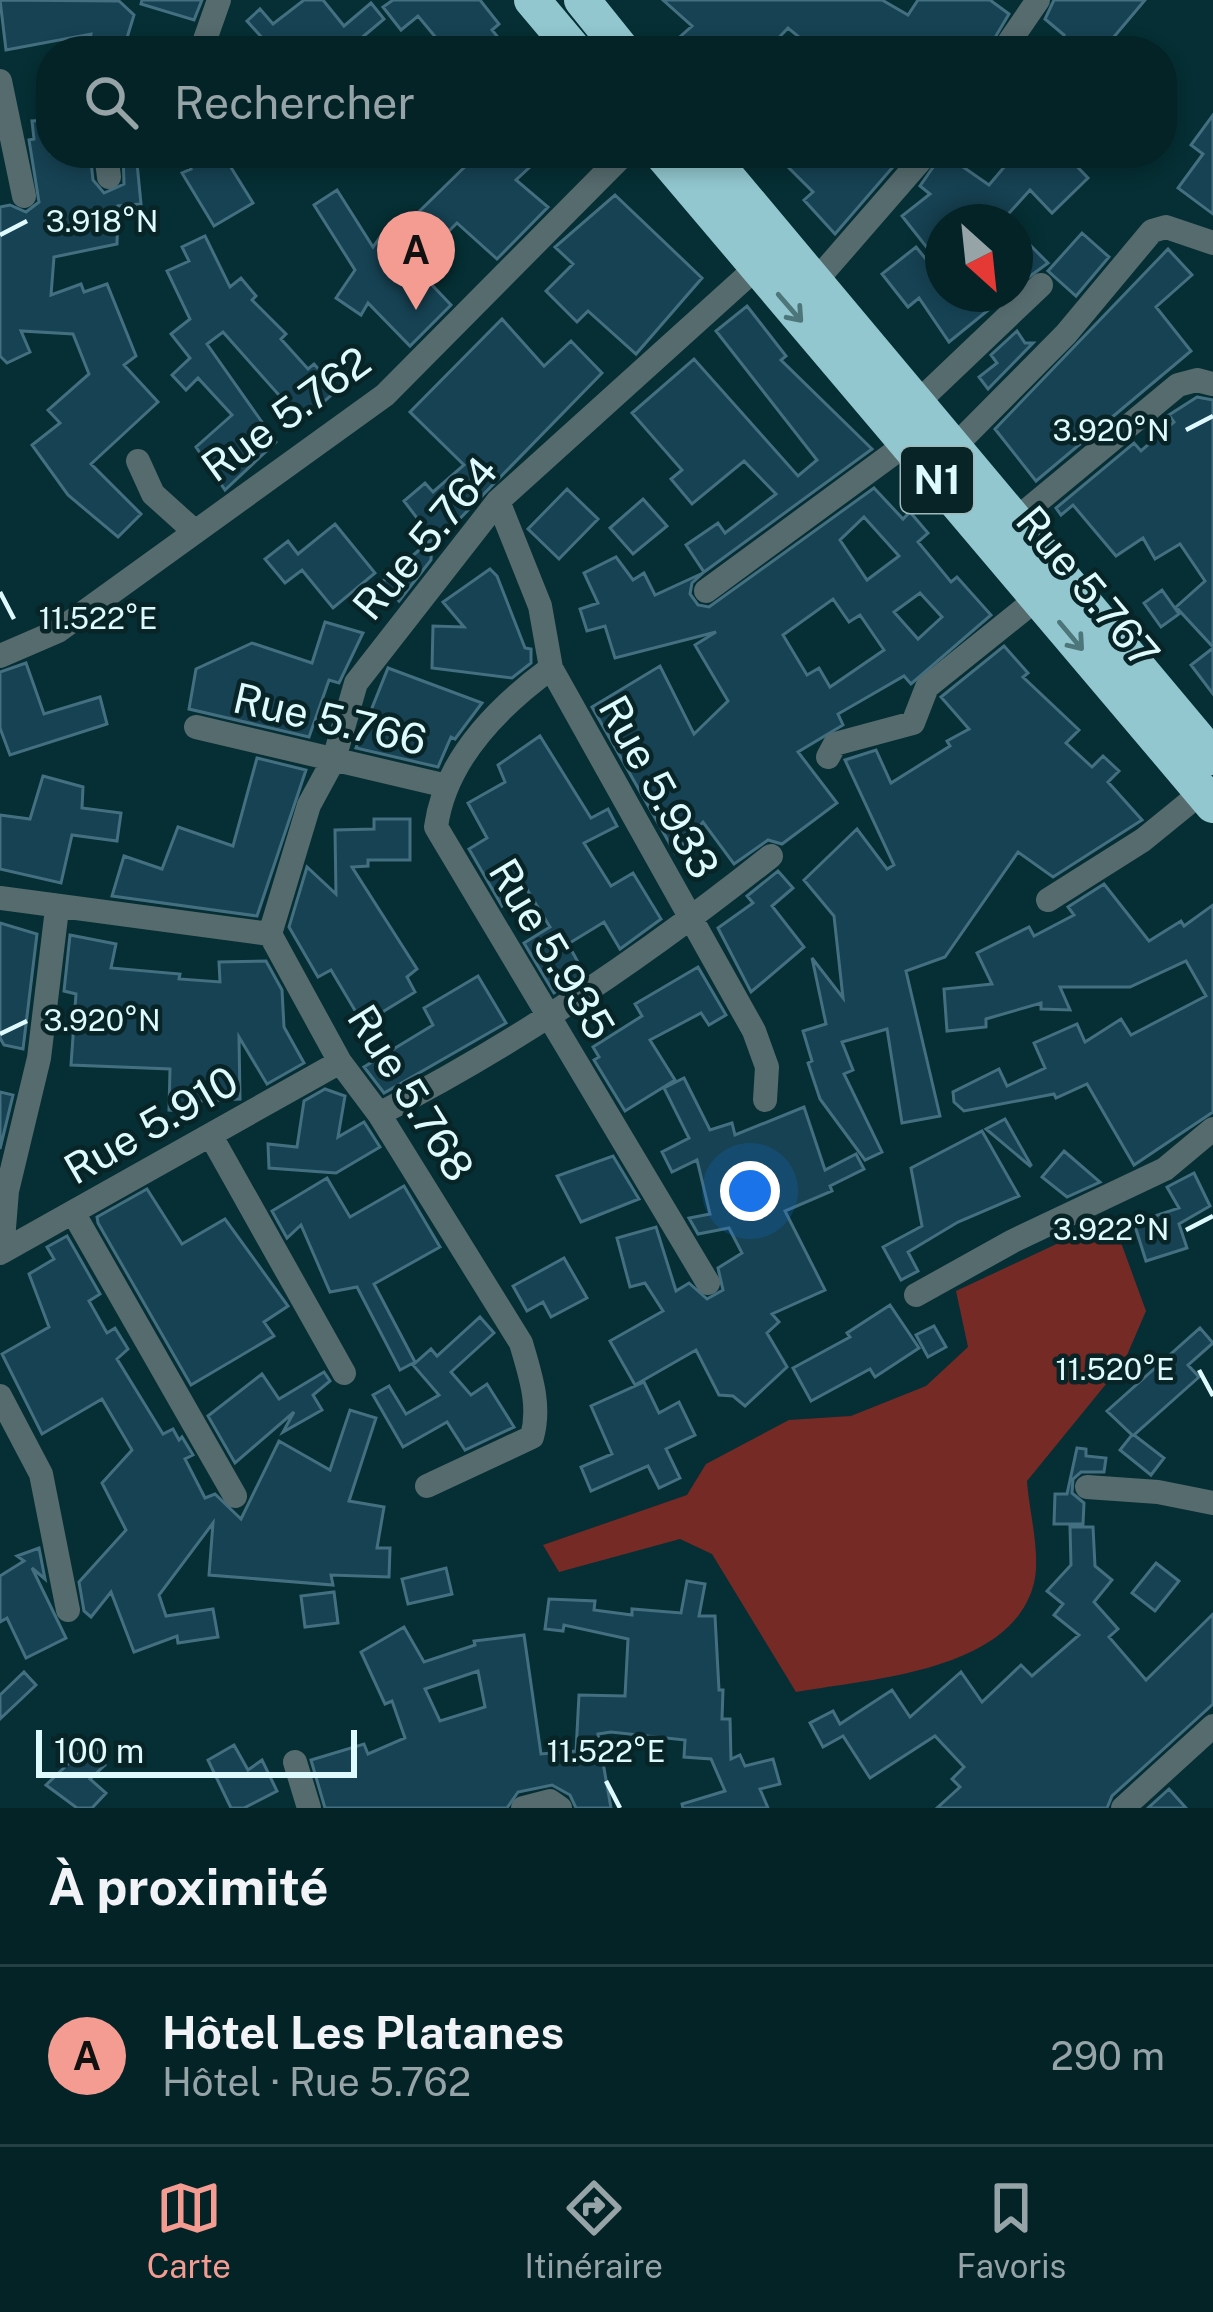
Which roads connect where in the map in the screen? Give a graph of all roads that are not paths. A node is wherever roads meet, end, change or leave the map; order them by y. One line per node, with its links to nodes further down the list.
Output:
1 (219, 0): 5 (street)
2 (532, 0): 6 (highway)
3 (582, 0): 7 (highway)
4 (1038, 0): 8 (street)
5 (206, 36)
6 (562, 36)
7 (611, 36)
8 (1013, 36)
9 (0, 81): 14 (street)
10 (610, 168): 26 (street, Rue 5.762)
11 (677, 168): 16 (highway, Rue 5.767 / N1)
12 (716, 168): 16 (highway, Rue 5.767 / N1)
13 (914, 168): 17 (street)
14 (24, 196)
15 (1213, 243): 22 (street)
16 (769, 257): 17 (highway); 21 (highway, Rue 5.767 / N1, one-way to 21); 24 (street, Rue 5.764)
17 (814, 283): 20 (highway)
18 (1041, 285): 20 (street)
19 (1213, 384): 25 (street)
20 (916, 404): 22 (highway)
21 (906, 444): 27 (street); 28 (highway, Rue 5.767 / N1)
22 (953, 448): 25 (highway)
23 (138, 461): 26 (street, Rue 5.762)
24 (498, 501): 30 (street, Rue 5.933); 34 (street, Rue 5.764)
25 (1014, 521): 32 (highway)
26 (193, 530): 29 (street, Rue 5.762)
27 (706, 592)
28 (1039, 597): 33 (street); 36 (highway, Rue 5.767 / N1, one-way to 36)
29 (0, 656)
30 (551, 668): 35 (street, Rue 5.935); 41 (street, Rue 5.933)
31 (196, 727): 34 (street, Rue 5.766)
32 (1208, 741)
33 (829, 758)
34 (334, 759): 35 (street, Rue 5.766); 42 (street, Rue 5.764)
35 (447, 786): 43 (street, Rue 5.935)
36 (1207, 799): 39 (street)
37 (771, 856): 41 (street)
38 (0, 898): 40 (street)
39 (1048, 900)
40 (57, 909): 42 (street); 50 (street)
41 (689, 922): 43 (street); 45 (street, Rue 5.933)
42 (270, 934): 44 (street, Rue 5.768)
43 (548, 1020): 46 (street); 51 (street, Rue 5.935)
44 (340, 1062): 46 (street, Rue 5.768); 48 (street, Rue 5.910)
45 (765, 1100)
46 (379, 1114): 55 (street, Rue 5.768)
47 (1213, 1129): 52 (street)
48 (211, 1136): 49 (street, Rue 5.910); 53 (street)
49 (74, 1214): 50 (street, Rue 5.910); 57 (street)
50 (1, 1253)
51 (708, 1283)
52 (916, 1295)
53 (344, 1373)
54 (0, 1396): 59 (street)
55 (427, 1486)
56 (1087, 1487): 58 (street)
57 (235, 1496)
58 (1213, 1503)
59 (68, 1610)
60 (1213, 1726): 65 (street)
61 (295, 1762): 62 (street)
62 (309, 1808)
63 (523, 1808): 64 (street)
64 (560, 1808)
65 (1123, 1808)

